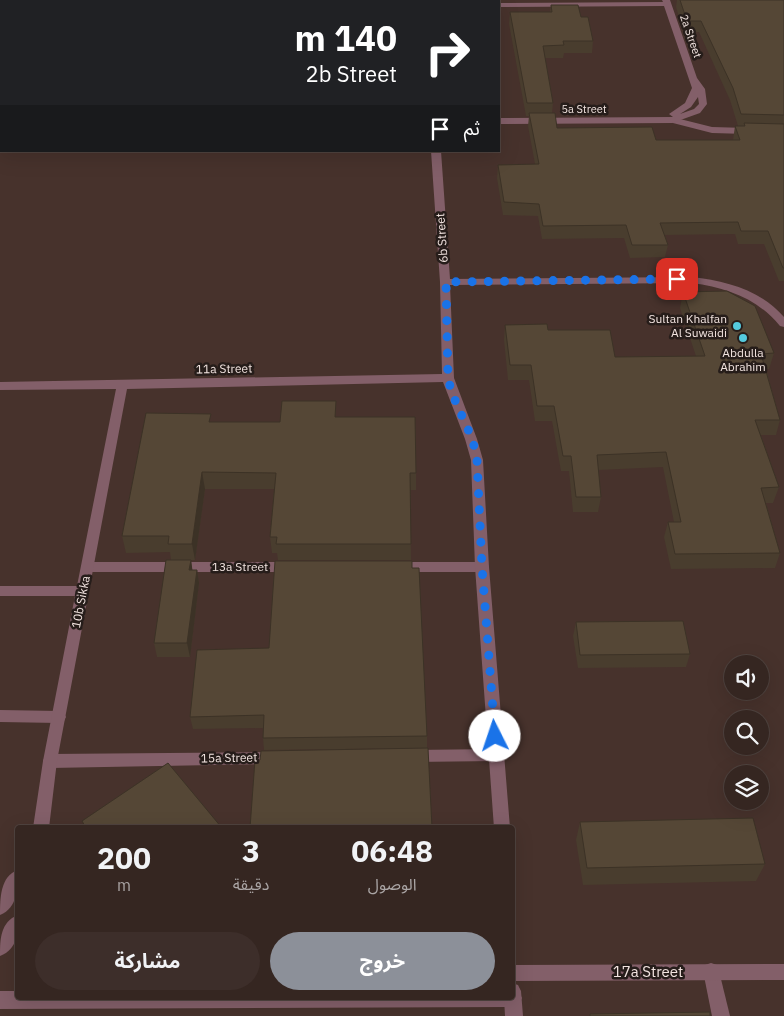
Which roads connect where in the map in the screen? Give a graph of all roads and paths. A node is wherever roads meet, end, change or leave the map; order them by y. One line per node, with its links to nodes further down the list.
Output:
1 (667, 2): 2 (street); 3 (street, 2a Street)
2 (500, 5)
3 (694, 80): 4 (street); 5 (street, 2a Street)
4 (638, 120): 5 (street, 2a Street); 6 (street, 5a Street)
5 (672, 120): 7 (street)
6 (500, 121)
7 (784, 132)
8 (436, 152): 10 (street, 6b Street)
9 (677, 279): 10 (street); 11 (street); 12 (street)
10 (446, 282): 13 (street, 6b Street)
11 (784, 315)
12 (784, 324)
13 (448, 378): 14 (street, 11a Street); 19 (street, 6b Street)
14 (122, 385): 15 (street, 11a Street); 16 (street, 10b Sikka)
15 (0, 386)
16 (88, 567): 17 (street, 13a Street); 21 (street, 10b Sikka)
17 (305, 567)
18 (384, 567): 19 (street)
19 (482, 567): 24 (street, 6b Street)
20 (0, 591): 21 (street)
21 (83, 591): 23 (street, 10b Sikka)
22 (0, 716): 23 (street)
23 (59, 716): 27 (street, 10b Sikka)
24 (497, 755): 25 (street); 29 (street, 6b Street)
25 (398, 756)
26 (288, 758): 27 (street, 15a Street)
27 (50, 761): 28 (street, 10b Sikka)
28 (40, 825)
29 (502, 825)
30 (15, 882): 31 (street)
31 (0, 907)
32 (15, 927): 33 (street)
33 (0, 948)
34 (711, 971): 35 (street, 17a Street); 36 (street, 17a Street); 41 (street)
35 (784, 972)
36 (515, 973)
37 (0, 1000): 38 (street)
38 (15, 1000)
39 (513, 1000): 40 (street)
40 (514, 1016)
41 (720, 1016)

